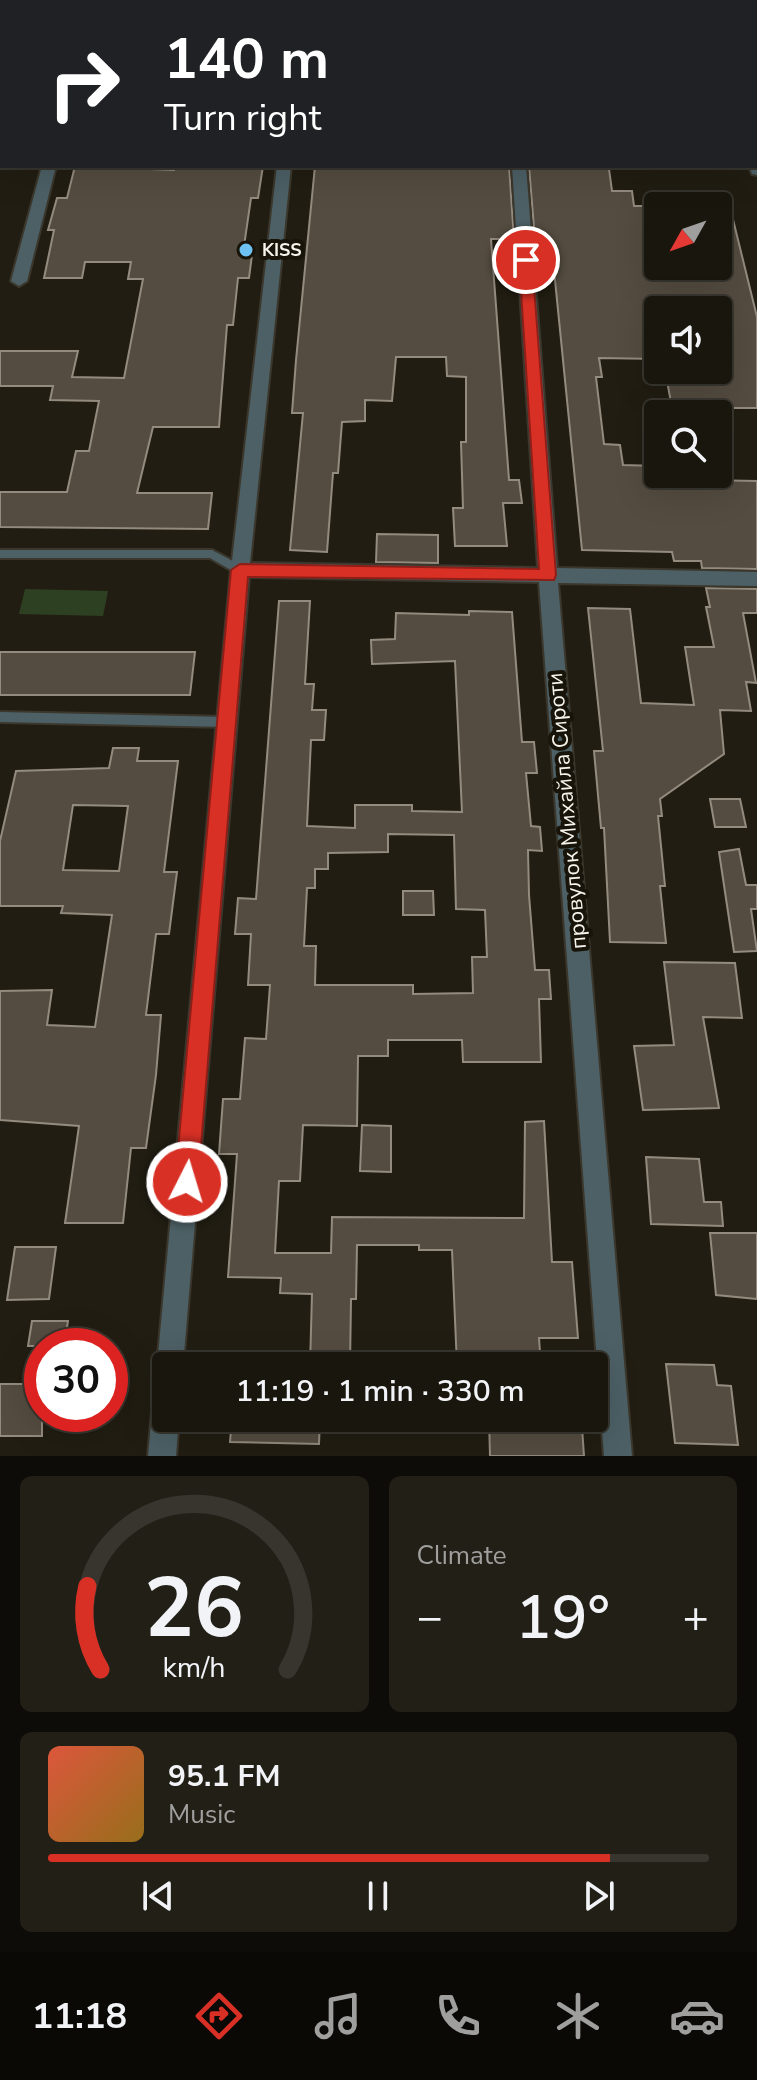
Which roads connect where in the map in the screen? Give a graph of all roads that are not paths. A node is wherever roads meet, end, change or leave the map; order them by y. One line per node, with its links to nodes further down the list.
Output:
1 (48, 168): 4 (street)
2 (284, 168): 6 (street)
3 (519, 168): 7 (street, провулок Михайла Сироти)
4 (19, 281)
5 (0, 554): 6 (lane)
6 (240, 570): 7 (street); 10 (street)
7 (548, 575): 8 (street); 14 (street, провулок Михайла Сироти)
8 (757, 579)
9 (0, 717): 10 (lane)
10 (228, 722): 11 (street)
11 (171, 1352)
12 (164, 1432): 13 (street)
13 (162, 1456)
14 (618, 1456)

